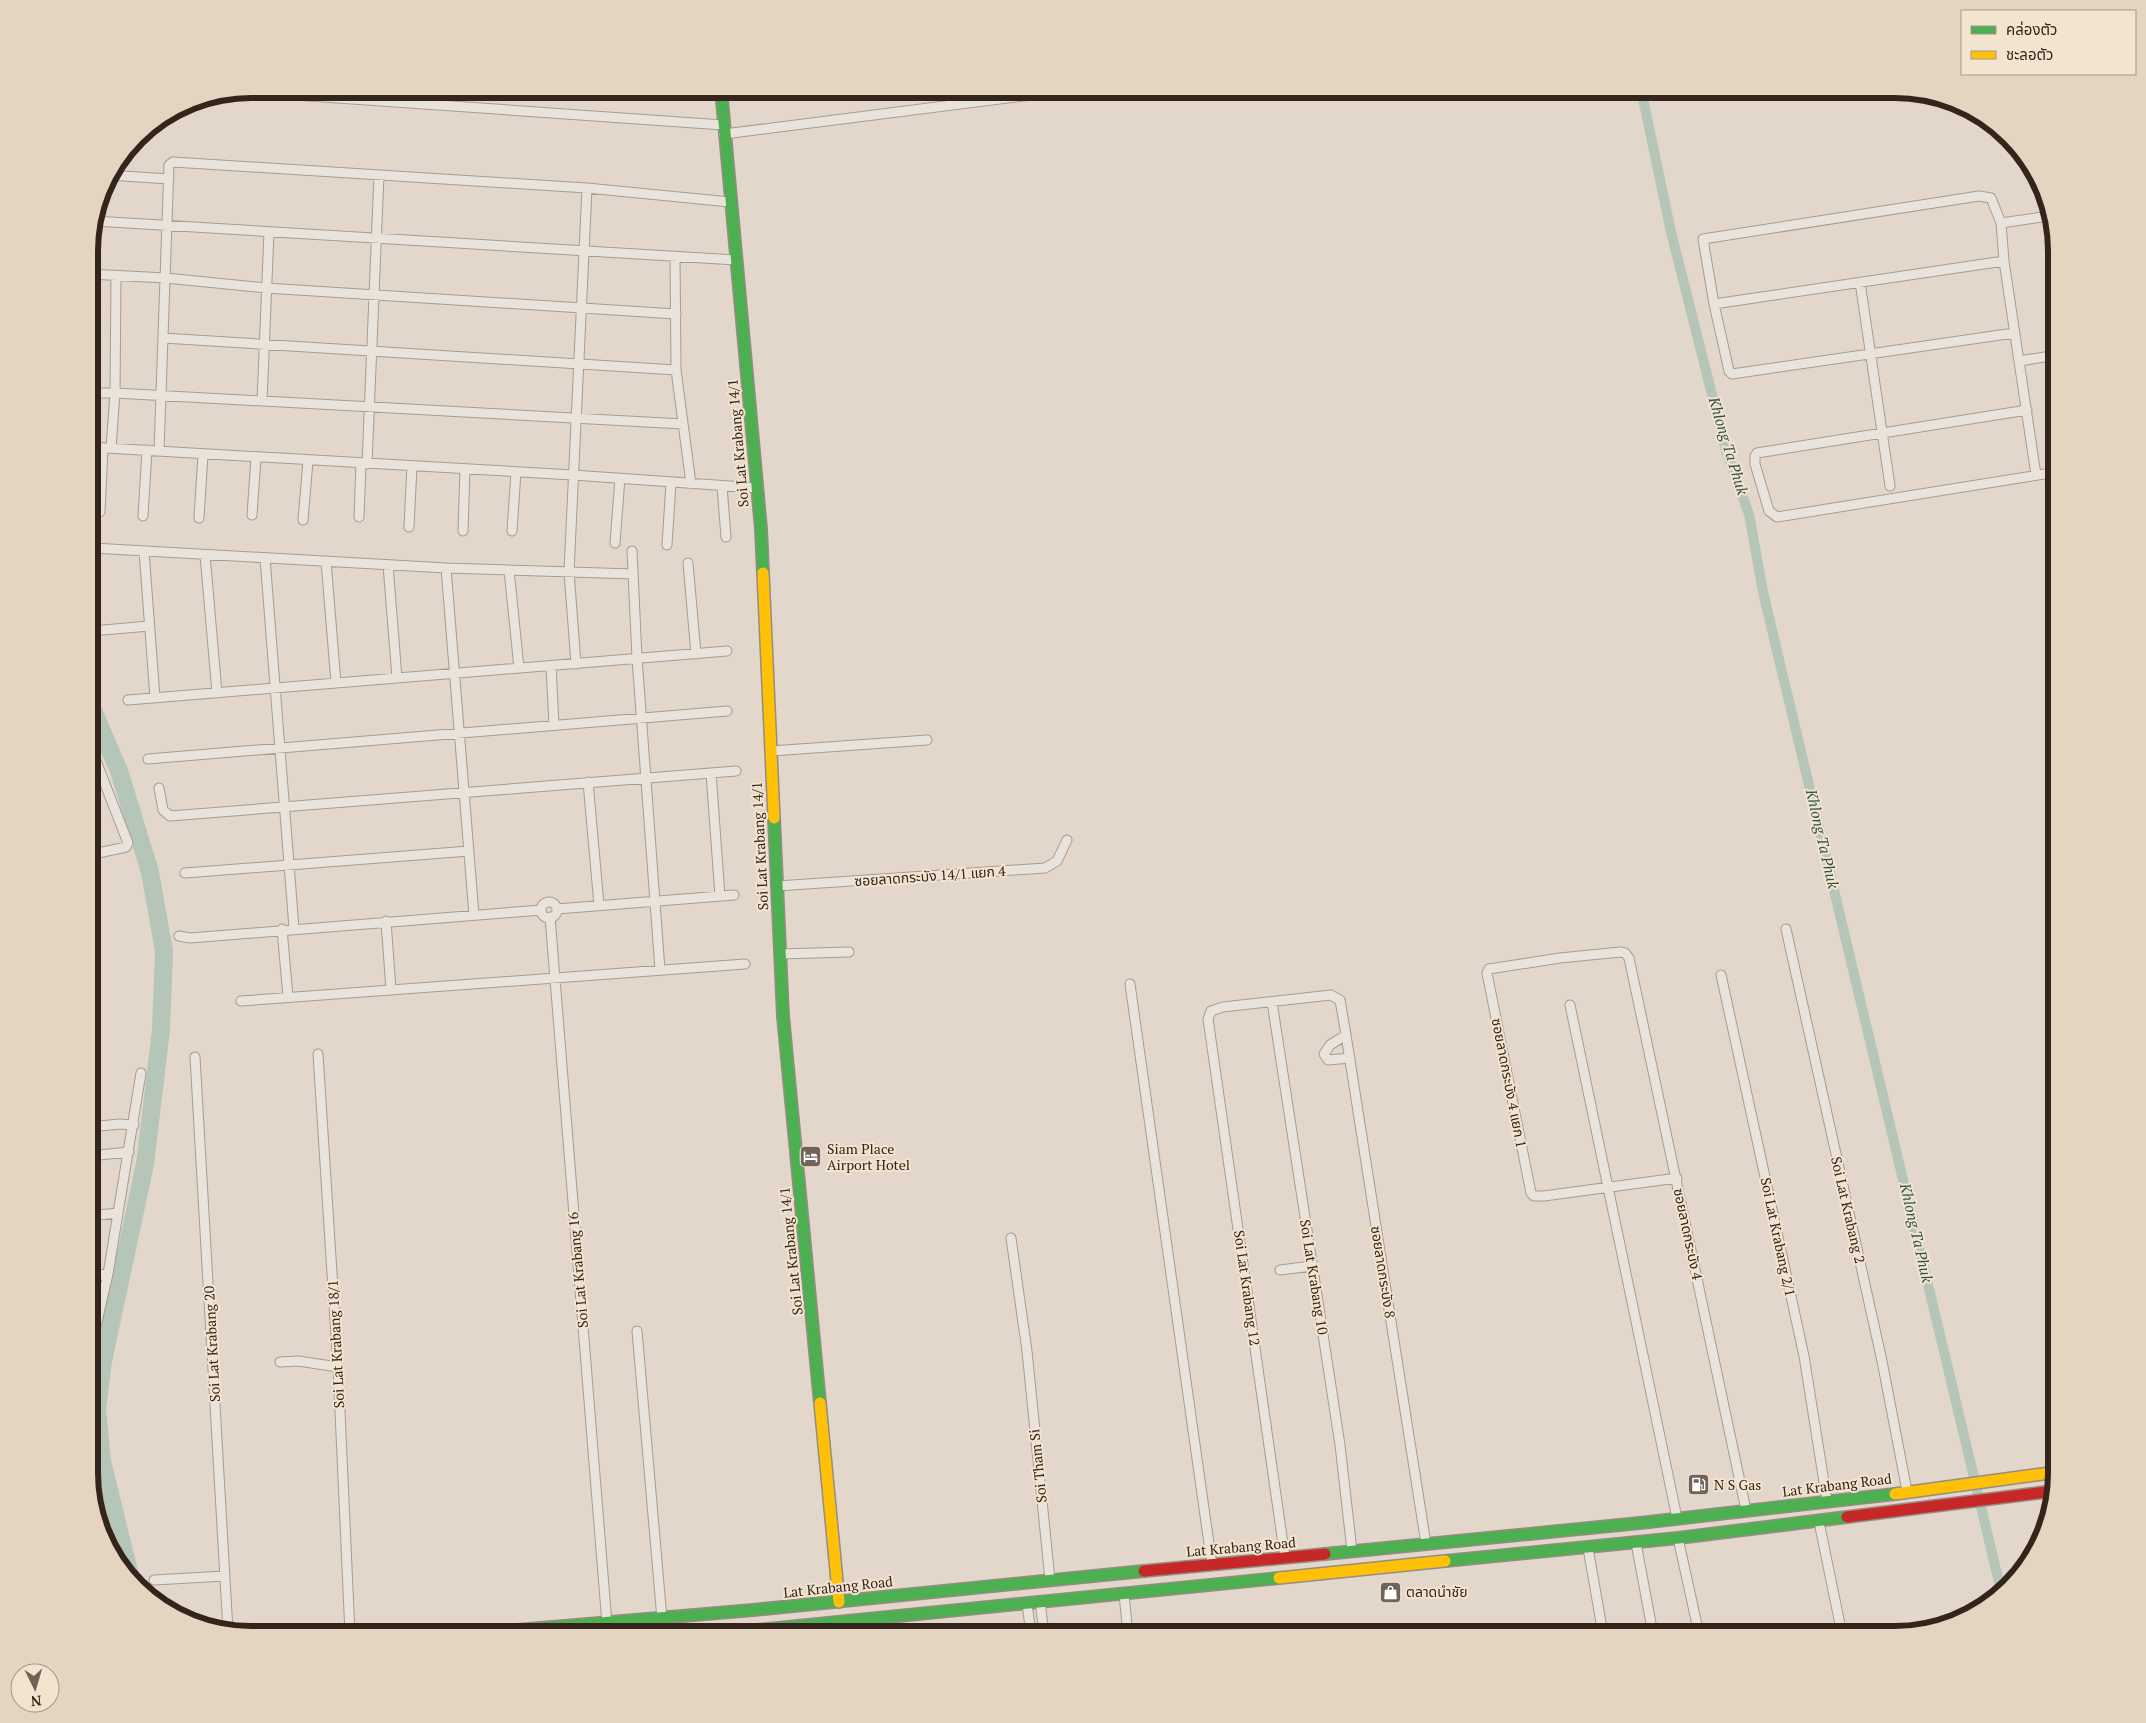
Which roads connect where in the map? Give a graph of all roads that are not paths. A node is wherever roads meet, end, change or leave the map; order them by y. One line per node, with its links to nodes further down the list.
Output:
1 (326, 98): 5 (street)
2 (722, 98): 5 (main road, Soi Lat Krabang 14/1)
3 (1013, 98): 4 (street)
4 (994, 100): 5 (street)
5 (724, 129): 10 (main road, Soi Lat Krabang 14/1)
6 (379, 175): 8 (street); 9 (street); 16 (street)
7 (117, 176): 8 (street)
8 (169, 179): 14 (street)
9 (586, 188): 10 (street); 17 (street)
10 (730, 202): 19 (main road, Soi Lat Krabang 14/1)
11 (2044, 217): 13 (street)
12 (100, 221): 14 (street)
13 (2001, 223): 20 (street); 27 (street)
14 (167, 226): 15 (street); 23 (street)
15 (269, 232): 16 (street); 25 (street)
16 (376, 238): 17 (street); 26 (street)
17 (583, 249): 18 (street); 28 (street)
18 (675, 256): 19 (street); 29 (street)
19 (736, 260): 67 (main road, Soi Lat Krabang 14/1)
20 (2004, 261): 24 (street); 30 (street)
21 (98, 275): 22 (street)
22 (116, 276): 23 (street); 40 (street)
23 (166, 278): 25 (street); 31 (street)
24 (1860, 282): 27 (street); 34 (street)
25 (266, 288): 26 (street); 32 (street)
26 (374, 295): 28 (street); 33 (street)
27 (1714, 304): 34 (street)
28 (581, 307): 29 (street); 36 (street)
29 (676, 314): 38 (street)
30 (2014, 333): 34 (street); 37 (street)
31 (163, 338): 32 (street); 41 (street)
32 (264, 344): 33 (street); 42 (street)
33 (372, 351): 36 (street); 43 (street)
34 (1871, 354): 47 (street)
35 (2048, 357): 37 (street)
36 (578, 362): 38 (street); 45 (street)
37 (2019, 362): 44 (street)
38 (676, 370): 46 (street)
39 (98, 393): 40 (street)
40 (115, 393): 41 (street); 49 (street)
41 (161, 395): 42 (street); 51 (street)
42 (262, 401): 43 (street)
43 (369, 407): 45 (street); 55 (street)
44 (2027, 410): 47 (street); 61 (street)
45 (575, 417): 46 (street); 60 (street)
46 (683, 424): 64 (street)
47 (1883, 433): 61 (street); 66 (street)
48 (98, 448): 49 (street)
49 (107, 448): 50 (street); 68 (street)
50 (147, 450): 51 (street); 70 (street)
51 (159, 451): 52 (street)
52 (203, 454): 53 (street); 72 (street)
53 (256, 458): 54 (street); 69 (street)
54 (308, 461): 55 (street); 73 (street)
55 (364, 464): 56 (street); 71 (street)
56 (412, 466): 57 (street); 74 (street)
57 (465, 469): 58 (street); 75 (street)
58 (516, 472): 60 (street); 76 (street)
59 (2048, 473): 61 (street)
60 (573, 474): 62 (street); 90 (street)
61 (2036, 475)
62 (620, 478): 63 (street); 78 (street)
63 (671, 482): 64 (street); 79 (street)
64 (691, 484): 65 (street)
65 (722, 486): 67 (street); 77 (street)
66 (1890, 486)
67 (758, 488): 113 (main road, Soi Lat Krabang 14/1)
68 (100, 512)
69 (252, 515)
70 (143, 516)
71 (359, 517)
72 (199, 518)
73 (303, 520)
74 (409, 527)
75 (464, 532)
76 (512, 532)
77 (726, 537)
78 (615, 543)
79 (667, 544)
80 (98, 548): 81 (street)
81 (144, 551): 83 (street); 92 (street)
82 (632, 551): 91 (street)
83 (205, 554): 84 (street); 104 (street)
84 (266, 558): 85 (street); 103 (street)
85 (326, 561): 87 (street); 102 (street)
86 (688, 563): 95 (street)
87 (388, 565): 88 (street); 101 (street)
88 (446, 568): 89 (street); 100 (street)
89 (509, 570): 90 (street); 99 (street)
90 (569, 572): 91 (street); 97 (street)
91 (633, 574): 96 (street)
92 (149, 626): 93 (street); 105 (street)
93 (98, 630)
94 (727, 651): 95 (street)
95 (696, 654): 96 (street)
96 (637, 658): 97 (street); 108 (street)
97 (576, 664): 98 (street)
98 (550, 666): 99 (street); 109 (street)
99 (519, 668): 100 (street)
100 (455, 674): 101 (street); 110 (street)
101 (396, 678): 102 (street)
102 (336, 683): 103 (street)
103 (275, 688): 104 (street); 112 (street)
104 (216, 693): 105 (street)
105 (155, 698): 106 (street)
106 (128, 700)
107 (727, 711): 108 (street)
108 (641, 718): 109 (street); 120 (street)
109 (554, 725): 110 (street)
110 (459, 733): 112 (street); 123 (street)
111 (927, 740): 113 (street)
112 (280, 748): 114 (street); 124 (street)
113 (771, 751): 130 (main road, Soi Lat Krabang 14/1)
114 (148, 759)
115 (98, 768): 119 (street)
116 (736, 771): 117 (street)
117 (711, 773): 120 (street); 132 (street)
118 (98, 776): 119 (street)
119 (101, 776): 127 (street)
120 (646, 778): 121 (street); 133 (street)
121 (588, 782): 123 (street); 134 (street)
122 (159, 788): 124 (street)
123 (464, 792): 124 (street); 126 (street)
124 (284, 807): 128 (street)
125 (1067, 840): 130 (street, ซอยลาดกระบัง 14/1 แยก 4)
126 (469, 851): 128 (street); 137 (street)
127 (98, 853)
128 (289, 865): 129 (street); 140 (street)
129 (185, 874)
130 (777, 886): 145 (main road, Soi Lat Krabang 14/1)
131 (734, 895): 132 (street)
132 (720, 896): 133 (street)
133 (655, 901): 134 (street); 148 (street)
134 (599, 906): 135 (street)
135 (557, 909): 136 (street); 138 (street)
136 (542, 910): 137 (street); 138 (street)
137 (474, 914): 139 (street)
138 (550, 917): 150 (street, Soi Lat Krabang 16)
139 (386, 921): 140 (street); 152 (street)
140 (294, 928): 142 (street)
141 (1786, 929): 180 (street, Soi Lat Krabang 2)
142 (282, 930): 143 (street); 153 (street)
143 (179, 936)
144 (849, 952): 145 (street)
145 (780, 954): 199 (main road, Soi Lat Krabang 14/1)
146 (1629, 958): 166 (street, ซอยลาดกระบัง 4); 167 (street, ซอยลาดกระบัง 4 แยก 1)
147 (745, 964): 148 (street)
148 (660, 970): 150 (street)
149 (1721, 975): 182 (street, Soi Lat Krabang 2/1)
150 (555, 976): 152 (street); 206 (street, Soi Lat Krabang 16)
151 (1130, 984): 192 (street)
152 (391, 990): 153 (street)
153 (288, 998): 154 (street)
154 (241, 1001)
155 (1272, 1002): 157 (street, ซอยลาดกระบัง 8); 171 (street, Soi Lat Krabang 10); 191 (street, Soi Lat Krabang 12)
156 (1570, 1005): 167 (street)
157 (1346, 1036): 160 (street, ซอยลาดกระบัง 8); 160 (street)
158 (318, 1054): 178 (street, Soi Lat Krabang 18/1)
159 (195, 1057): 193 (street, Soi Lat Krabang 20)
160 (1350, 1058): 188 (street, ซอยลาดกระบัง 8)
161 (141, 1074): 162 (street)
162 (134, 1125): 163 (street); 164 (street)
163 (98, 1126)
164 (129, 1152): 165 (street); 168 (street)
165 (98, 1155)
166 (1677, 1178): 167 (street, ซอยลาดกระบัง 4 แยก 1); 183 (street, ซอยลาดกระบัง 4)
167 (1609, 1187): 184 (street)
168 (118, 1213): 169 (street); 173 (street)
169 (98, 1215)
170 (1012, 1238): 195 (street, Soi Tham Si)
171 (1312, 1266): 172 (street); 190 (street, Soi Lat Krabang 10)
172 (1280, 1270)
173 (108, 1274): 174 (street); 175 (street)
174 (98, 1275)
175 (98, 1310)
176 (637, 1331): 202 (street)
177 (280, 1362): 178 (street)
178 (338, 1367): 207 (street, Soi Lat Krabang 18/1)
179 (2048, 1473): 180 (main road, Lat Krabang Road)
180 (1908, 1491): 182 (main road, Lat Krabang Road)
181 (2047, 1492): 185 (main road)
182 (1827, 1501): 183 (main road, Lat Krabang Road)
183 (1746, 1510): 184 (main road, Lat Krabang Road)
184 (1677, 1518): 188 (main road, Lat Krabang Road)
185 (1819, 1522): 186 (main road); 218 (street)
186 (1678, 1538): 187 (main road); 217 (street)
187 (1636, 1543): 189 (main road); 216 (street)
188 (1426, 1544): 190 (main road, Lat Krabang Road)
189 (1588, 1548): 198 (main road); 215 (street)
190 (1352, 1551): 191 (main road, Lat Krabang Road)
191 (1285, 1558): 192 (main road, Lat Krabang Road)
192 (1212, 1565): 195 (main road, Lat Krabang Road)
193 (225, 1576): 194 (street); 205 (street, Soi Lat Krabang 20)
194 (154, 1580)
195 (1050, 1580): 196 (main road, Lat Krabang Road)
196 (1037, 1582): 197 (main road, Lat Krabang Road); 200 (main road)
197 (1024, 1583): 199 (main road, Lat Krabang Road); 201 (main road)
198 (1124, 1594): 200 (main road); 214 (street)
199 (840, 1602): 202 (main road, Lat Krabang Road)
200 (1040, 1602): 201 (main road); 213 (street)
201 (1027, 1604): 203 (main road); 212 (street)
202 (662, 1619): 206 (main road, Lat Krabang Road)
203 (875, 1619): 204 (main road); 211 (street)
204 (858, 1621): 209 (main road); 210 (street)
205 (228, 1624)
206 (607, 1624): 208 (main road, Lat Krabang Road)
207 (350, 1626)
208 (580, 1626)
209 (804, 1626)
210 (858, 1626)
211 (875, 1626)
212 (1030, 1626)
213 (1043, 1626)
214 (1127, 1626)
215 (1602, 1626)
216 (1652, 1626)
217 (1697, 1626)
218 (1840, 1626)

